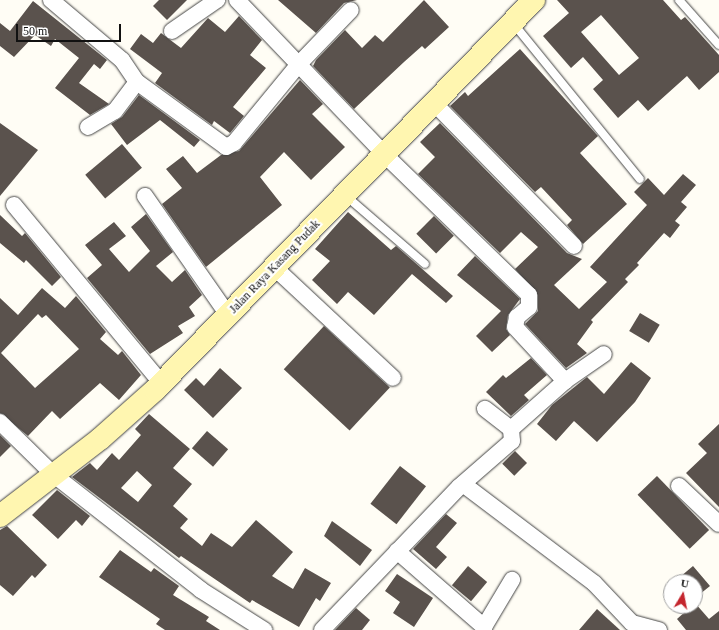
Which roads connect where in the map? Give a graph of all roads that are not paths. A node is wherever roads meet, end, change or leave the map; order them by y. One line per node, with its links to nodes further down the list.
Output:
1 (51, 0): 11 (street)
2 (217, 0): 8 (street)
3 (237, 0): 10 (street)
4 (534, 0): 7 (street, Jalan Raya Kasang Pudak)
5 (679, 0): 9 (lane)
6 (351, 10): 10 (street)
7 (513, 23): 12 (street, Jalan Raya Kasang Pudak); 15 (lane)
8 (172, 31)
9 (719, 45)
10 (298, 64): 11 (street); 14 (street)
11 (137, 82): 13 (street)
12 (434, 103): 14 (street, Jalan Raya Kasang Pudak); 19 (street)
13 (88, 127)
14 (384, 154): 16 (street, Jalan Raya Kasang Pudak); 25 (street)
15 (640, 179)
16 (345, 195): 20 (lane); 21 (street, Jalan Raya Kasang Pudak)
17 (145, 196): 22 (street)
18 (14, 205): 26 (street)
19 (574, 246)
20 (425, 264)
21 (275, 268): 22 (street, Jalan Raya Kasang Pudak); 24 (street)
22 (228, 315): 26 (street, Jalan Raya Kasang Pudak)
23 (604, 354): 25 (street)
24 (393, 378)
25 (565, 381): 29 (street)
26 (161, 383): 30 (street, Jalan Raya Kasang Pudak)
27 (485, 409): 29 (street)
28 (0, 422): 30 (street)
29 (511, 429): 31 (street)
30 (54, 474): 33 (street, Jalan Raya Kasang Pudak); 37 (street)
31 (463, 484): 35 (street); 39 (street)
32 (679, 486): 34 (street)
33 (0, 516)
34 (719, 524)
35 (397, 552): 36 (street); 38 (street)
36 (512, 580)
37 (264, 630)
38 (322, 630)
39 (659, 630)

